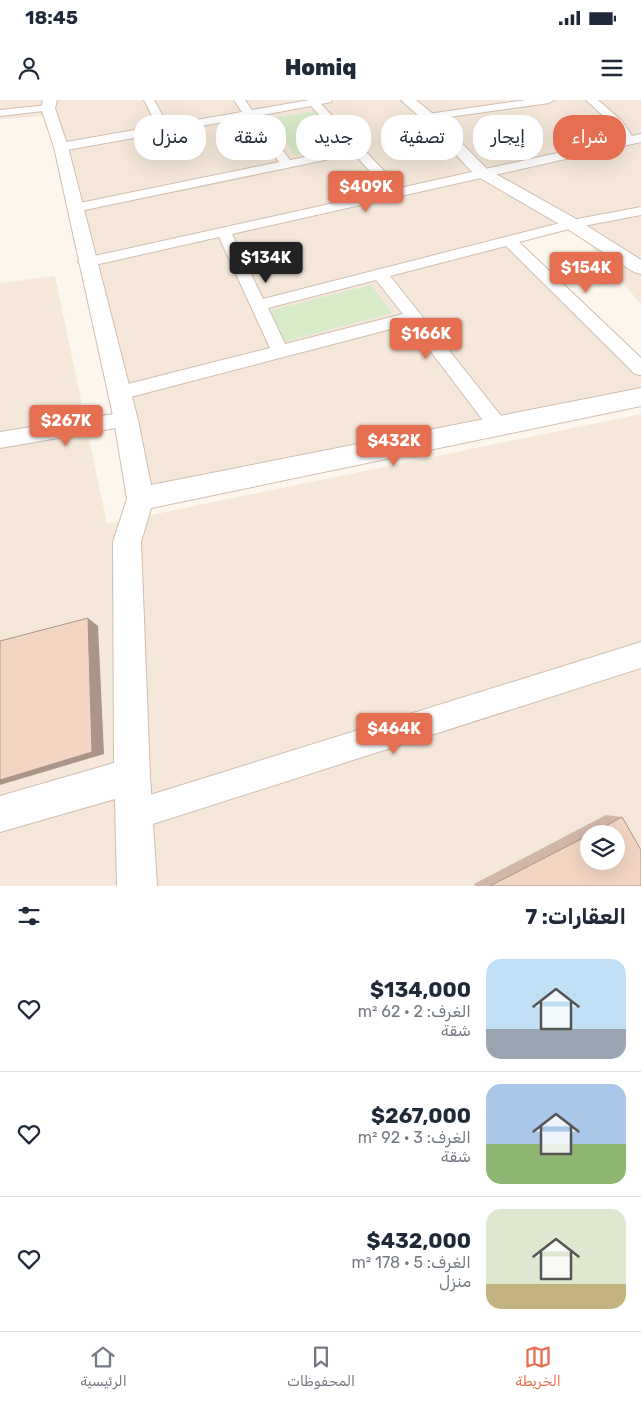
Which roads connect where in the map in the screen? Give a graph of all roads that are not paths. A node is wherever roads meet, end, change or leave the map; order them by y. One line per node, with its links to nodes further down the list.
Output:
1 (149, 100): 11 (street)
2 (239, 100): 10 (street)
3 (327, 100): 7 (street)
4 (408, 100): 13 (street)
5 (549, 100): 14 (street)
6 (591, 100): 17 (street)
7 (314, 102): 10 (street); 12 (street)
8 (49, 104): 9 (street); 18 (street)
9 (0, 113)
10 (249, 114): 15 (street)
11 (157, 115)
12 (325, 115)
13 (426, 115)
14 (442, 115)
15 (206, 121)
16 (134, 134): 18 (street)
17 (634, 139): 23 (street)
18 (61, 147): 26 (street)
19 (463, 153): 23 (street)
20 (277, 160): 24 (street)
21 (278, 160): 26 (street)
22 (366, 160): 25 (street)
23 (481, 172): 25 (street); 28 (street)
24 (128, 184)
25 (396, 192): 29 (street)
26 (76, 199): 31 (street)
27 (641, 211): 28 (street)
28 (572, 224): 30 (street); 32 (street)
29 (223, 231): 31 (street); 34 (street)
30 (510, 241): 33 (street); 37 (street)
31 (86, 262): 38 (street)
32 (641, 268)
33 (380, 274): 34 (street); 35 (street)
34 (260, 305): 36 (street)
35 (414, 316): 36 (street); 41 (street)
36 (280, 351): 38 (street)
37 (641, 369)
38 (119, 393): 40 (street)
39 (641, 397): 41 (street)
40 (126, 420): 42 (street); 43 (street)
41 (498, 426): 43 (street)
42 (0, 440)
43 (140, 499): 45 (street)
44 (641, 655): 47 (street)
45 (132, 776): 46 (street); 47 (street)
46 (0, 814)
47 (134, 815): 48 (street)
48 (137, 886)

